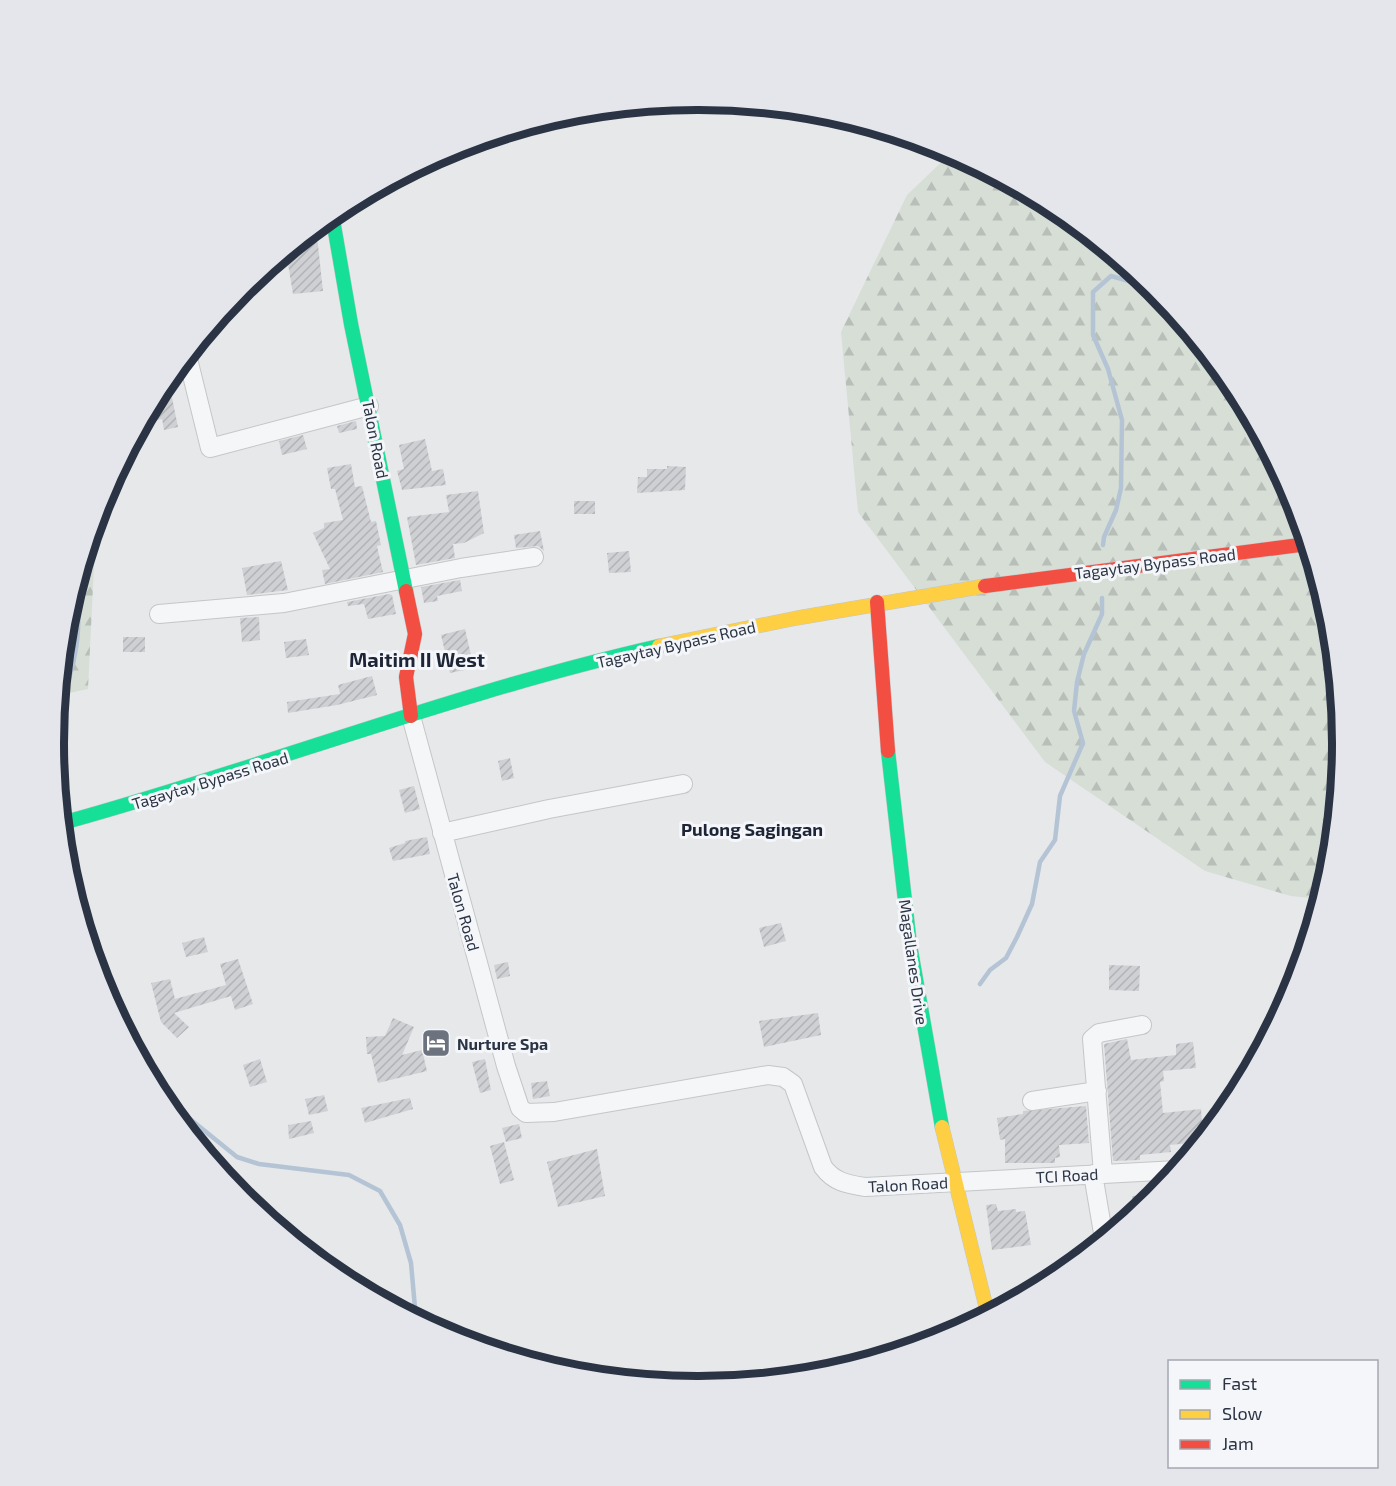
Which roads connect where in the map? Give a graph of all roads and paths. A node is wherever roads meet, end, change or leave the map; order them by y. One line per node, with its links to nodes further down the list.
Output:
1 (334, 225): 3 (main road, Talon Road)
2 (189, 365): 3 (street)
3 (369, 406): 6 (main road, Talon Road)
4 (1300, 545): 7 (main road, Tagaytay Bypass Road)
5 (534, 557): 6 (street)
6 (404, 580): 8 (street); 9 (main road, Talon Road)
7 (877, 602): 9 (main road, Tagaytay Bypass Road); 18 (main road, Magallanes Drive)
8 (159, 614)
9 (411, 716): 11 (main road, Tagaytay Bypass Road); 12 (street, Talon Road)
10 (683, 784): 12 (street)
11 (70, 821)
12 (442, 833): 18 (street, Talon Road)
13 (1142, 1025): 14 (street)
14 (1097, 1091): 15 (street); 17 (street)
15 (1032, 1101)
16 (1165, 1171): 17 (street, TCI Road)
17 (1098, 1174): 18 (street, TCI Road); 19 (street)
18 (957, 1182): 20 (main road, Magallanes Drive)
19 (1103, 1230)
20 (986, 1307)

